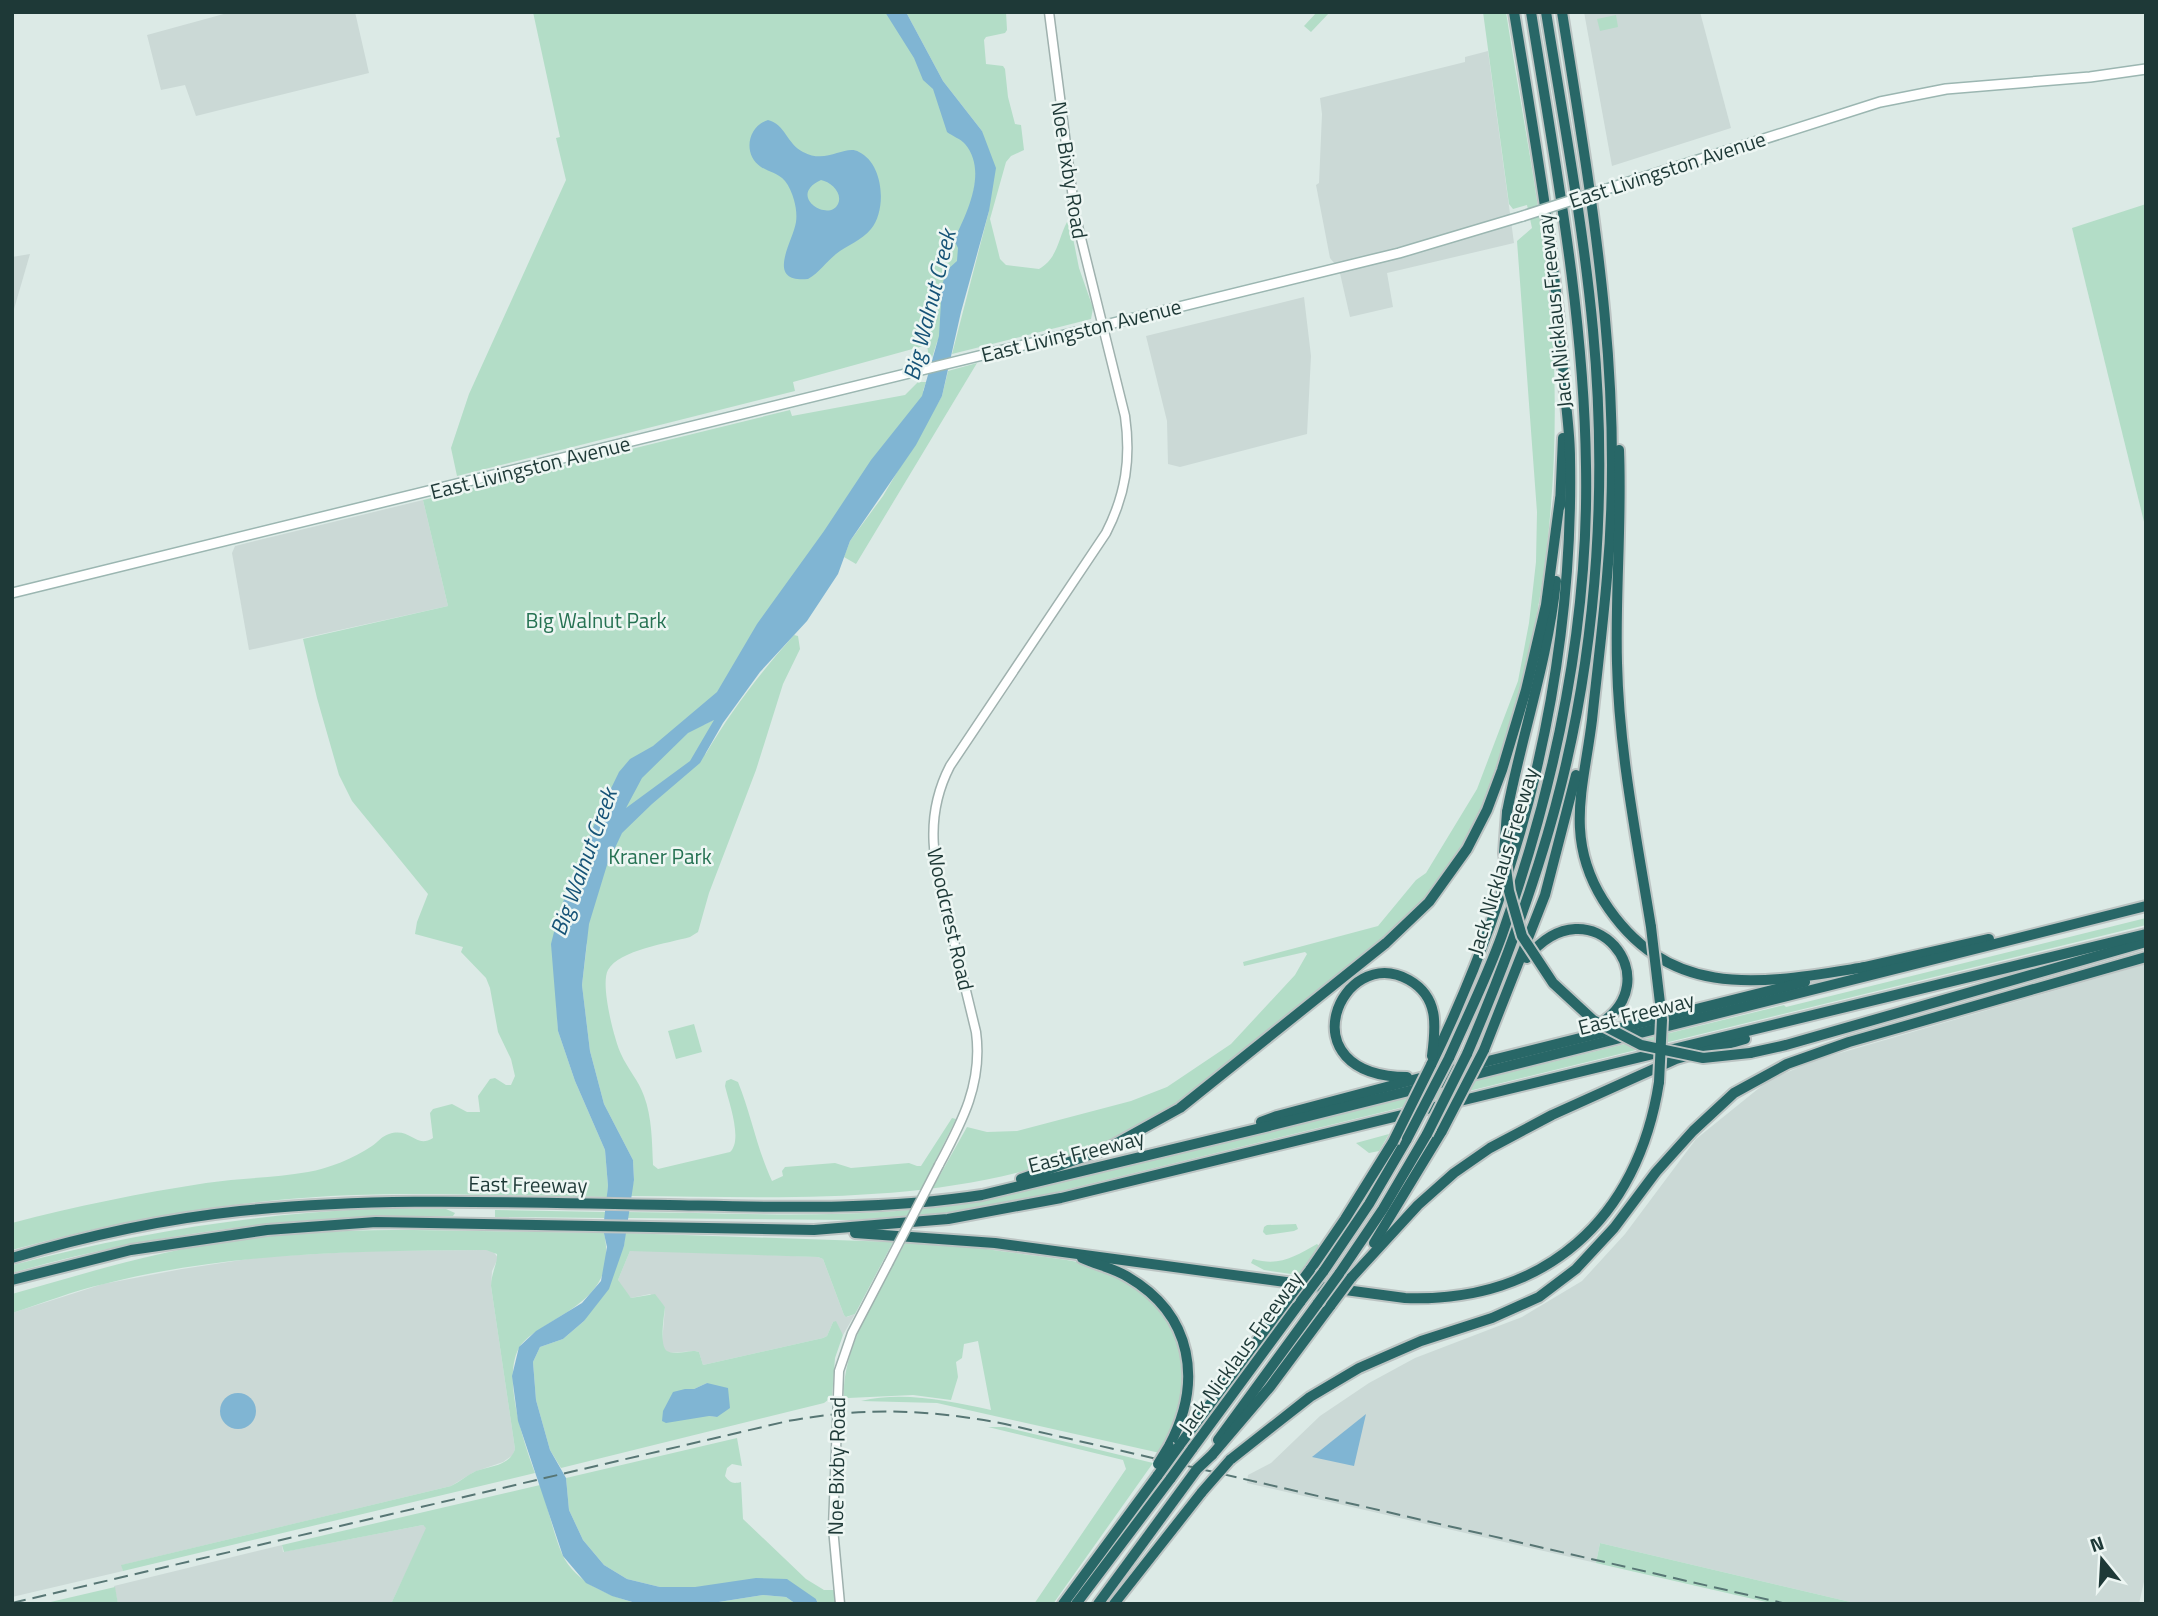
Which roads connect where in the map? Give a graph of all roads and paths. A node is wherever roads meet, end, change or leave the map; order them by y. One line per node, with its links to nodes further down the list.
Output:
1 (1049, 12): 8 (street, Noe Bixby Road)
2 (1514, 12): 9 (highway)
3 (1531, 12): 40 (highway, Jack Nicklaus Freeway, bridge)
4 (1546, 12): 37 (highway, Jack Nicklaus Freeway, bridge)
5 (1562, 12): 7 (highway)
6 (2146, 69): 8 (main road, East Livingston Avenue, bridge)
7 (1606, 311): 12 (highway); 27 (highway, bridge)
8 (1103, 325): 11 (main road, East Livingston Avenue); 35 (street, Woodcrest Road, bridge)
9 (1565, 396): 10 (highway); 22 (highway)
10 (1560, 499): 20 (highway, bridge); 26 (highway)
11 (12, 593)
12 (1593, 701): 17 (highway); 18 (highway)
13 (2142, 907): 17 (highway); 24 (highway, East Freeway)
14 (2146, 934): 19 (highway, East Freeway)
15 (2146, 943): 20 (highway)
16 (2146, 956): 20 (highway); 25 (highway)
17 (1866, 967): 21 (highway)
18 (1511, 984): 21 (highway); 32 (highway, bridge)
19 (1831, 1012): 28 (highway, East Freeway); 32 (highway)
20 (1855, 1026)
21 (1541, 1047): 23 (highway)
22 (1431, 1065): 23 (highway); 36 (highway, bridge)
23 (1424, 1077): 24 (highway)
24 (1230, 1136): 26 (highway, East Freeway)
25 (1656, 1171): 27 (highway); 42 (highway, bridge)
26 (884, 1205): 30 (highway, East Freeway)
27 (1602, 1218): 29 (highway)
28 (814, 1230): 29 (highway); 31 (highway, East Freeway)
29 (1070, 1253): 36 (highway)
30 (12, 1258)
31 (76, 1263): 33 (highway, East Freeway); 34 (highway)
32 (1351, 1278): 37 (highway, bridge)
33 (12, 1280)
34 (12, 1287)
35 (853, 1331): 38 (street, Noe Bixby Road)
36 (1174, 1446): 39 (highway, bridge)
37 (1210, 1454): 41 (highway, Jack Nicklaus Freeway, bridge)
38 (840, 1604)
39 (1063, 1604)
40 (1076, 1604)
41 (1098, 1604)
42 (1114, 1604)

